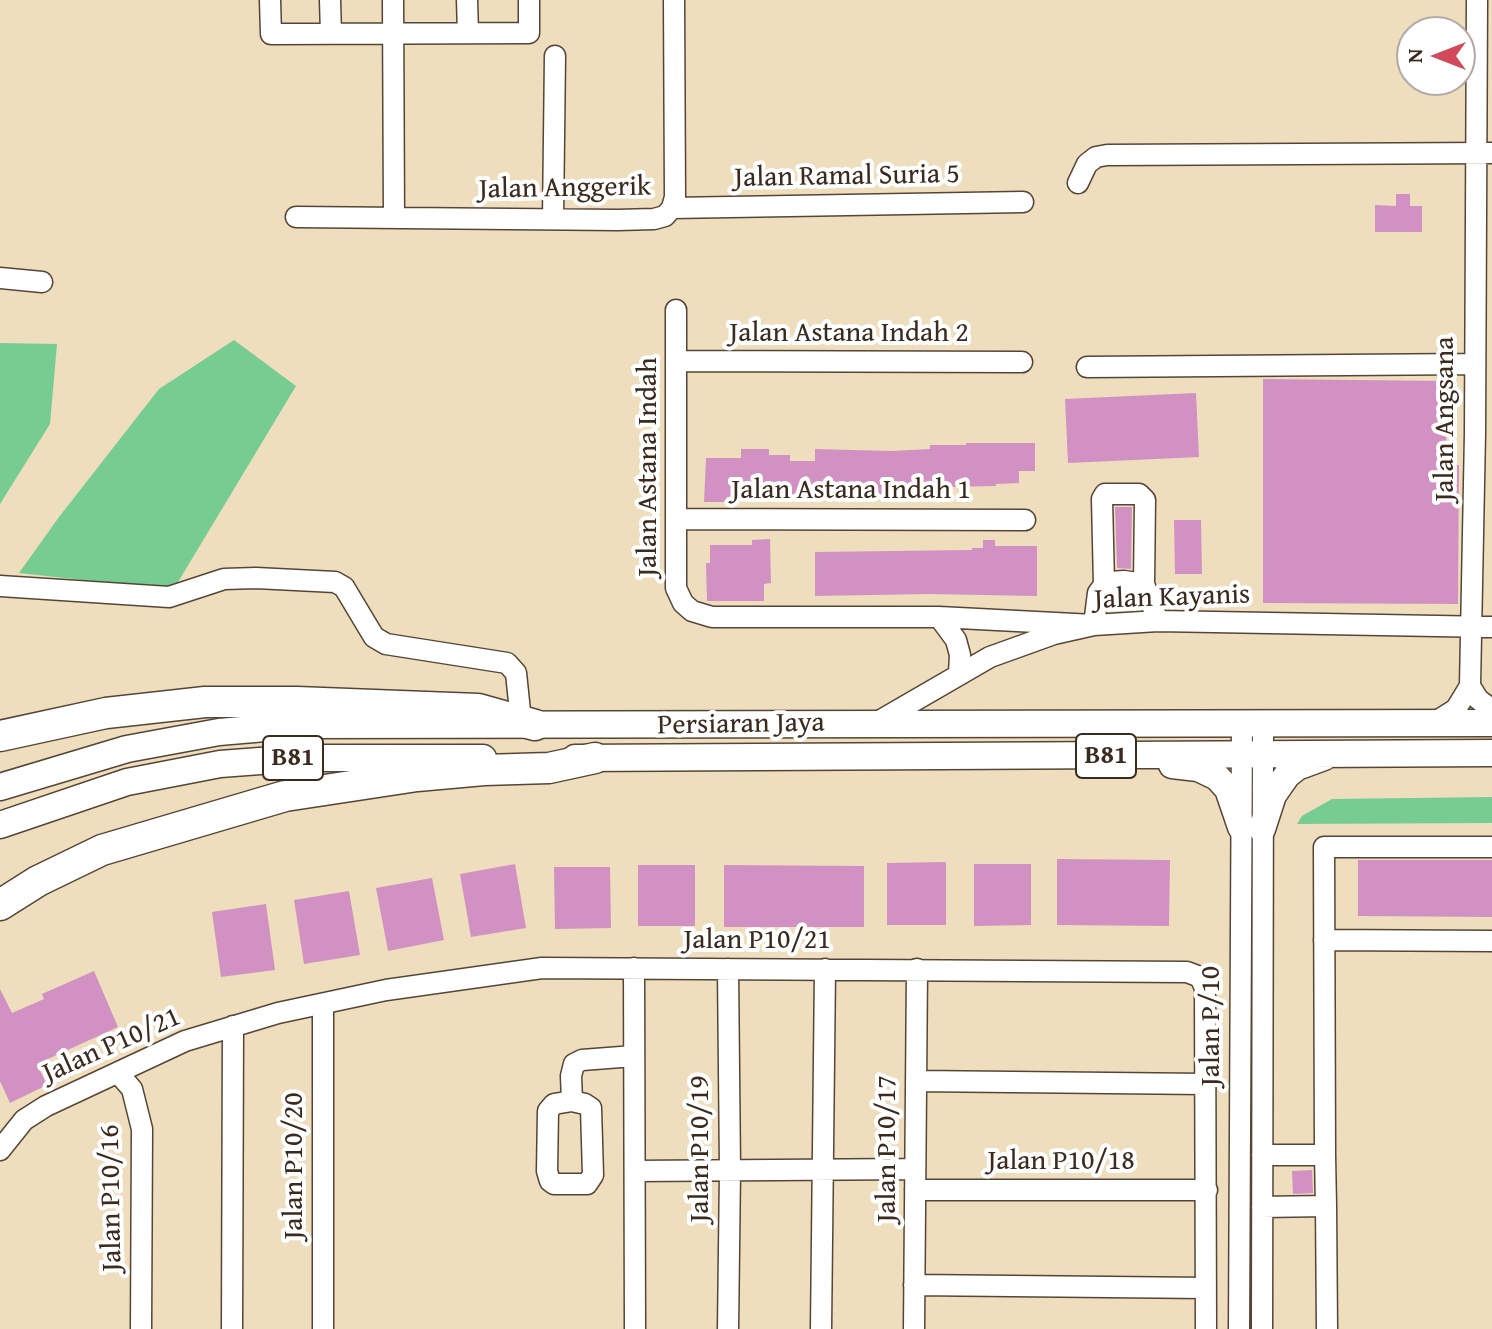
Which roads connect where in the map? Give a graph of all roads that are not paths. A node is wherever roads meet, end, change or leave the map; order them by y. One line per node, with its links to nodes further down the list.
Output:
1 (270, 0): 9 (street)
2 (330, 0): 9 (street)
3 (393, 0): 10 (street)
4 (467, 0): 8 (street)
5 (529, 0): 8 (street)
6 (674, 0): 18 (street, Jalan Anggerik)
7 (1477, 0): 12 (street, Jalan Angsana)
8 (468, 33): 10 (street)
9 (331, 34): 10 (street)
10 (393, 34): 20 (street)
11 (555, 56): 21 (street)
12 (1476, 120): 13 (street); 14 (street, Jalan Angsana)
13 (1449, 152): 14 (street); 15 (street); 16 (street)
14 (1488, 153): 16 (street, Jalan Angsana)
15 (1078, 183)
16 (1476, 186): 27 (street, Jalan Angsana)
17 (1023, 202): 18 (street, Jalan Ramal Suria 5)
18 (672, 208): 21 (street, Jalan Anggerik)
19 (296, 217): 20 (street, Jalan Anggerik)
20 (394, 218): 21 (street, Jalan Anggerik)
21 (553, 219)
22 (0, 278): 23 (street)
23 (42, 282)
24 (676, 310): 25 (street, Jalan Astana Indah)
25 (676, 361): 26 (street, Jalan Astana Indah 2); 30 (street, Jalan Astana Indah)
26 (1022, 362)
27 (1474, 364): 28 (street); 29 (street, Jalan Angsana)
28 (1087, 367)
29 (1484, 440): 38 (street, Jalan Angsana)
30 (676, 519): 31 (street, Jalan Astana Indah 1); 35 (street, Jalan Astana Indah)
31 (1025, 520)
32 (1144, 584): 33 (street); 33 (street); 36 (street)
33 (1104, 585): 37 (street)
34 (0, 586): 42 (street)
35 (939, 617): 37 (street, Jalan Astana Indah); 39 (street)
36 (1158, 621): 37 (street, Jalan Kayanis); 38 (street, Jalan Kayanis)
37 (1094, 625): 39 (street, Jalan Kayanis)
38 (1482, 627): 40 (street, Jalan Angsana)
39 (959, 673): 43 (street, Jalan Kayanis)
40 (1470, 686): 41 (street); 46 (street)
41 (1492, 710)
42 (528, 723): 43 (main road, Persiaran Jaya / B81); 47 (highway); 53 (main road, Persiaran Jaya / B81)
43 (876, 723): 45 (main road, Persiaran Jaya / B81)
44 (1492, 723): 46 (main road, Persiaran Jaya / B81)
45 (1252, 724): 46 (main road, Persiaran Jaya / B81); 49 (street, Jalan P/10)
46 (1433, 724)
47 (0, 736)
48 (1343, 752): 49 (main road, Persiaran Jaya / B81); 50 (main road, Persiaran Jaya / B81); 55 (main road)
49 (1252, 753): 51 (main road, Persiaran Jaya / B81); 55 (street, Jalan P/10)
50 (1492, 753)
51 (1037, 757): 52 (main road, Persiaran Jaya / B81); 55 (main road)
52 (595, 758): 54 (main road, Persiaran Jaya / B81); 57 (highway)
53 (0, 787)
54 (0, 825)
55 (1251, 828): 72 (street, Jalan P/10); 91 (street, Jalan P/10)
56 (1492, 847): 58 (street)
57 (0, 905)
58 (1324, 940): 59 (street); 73 (street)
59 (1492, 941)
60 (634, 968): 61 (street, Jalan P10/21); 64 (street, Jalan P10/21); 66 (street)
61 (728, 969): 62 (street, Jalan P10/21); 74 (street, Jalan P10/19)
62 (825, 969): 63 (street, Jalan P10/21); 75 (street)
63 (917, 969): 68 (street, Jalan P10/17); 69 (street, Jalan P10/21)
64 (323, 1004): 65 (street, Jalan P10/21); 85 (street, Jalan P10/20)
65 (233, 1026): 67 (street, Jalan P10/21); 84 (street)
66 (634, 1056): 70 (street); 76 (street)
67 (118, 1073): 71 (street, Jalan P10/21); 83 (street, Jalan P10/16)
68 (916, 1081): 69 (street); 77 (street, Jalan P10/17)
69 (1205, 1084): 78 (street, Jalan P10/21)
70 (572, 1101)
71 (0, 1150)
72 (1262, 1155): 73 (street); 80 (street, Jalan P/10)
73 (1325, 1155): 79 (street)
74 (730, 1170): 75 (street, Jalan P10/18); 76 (street, Jalan P10/18); 87 (street, Jalan P10/19)
75 (821, 1170): 77 (street, Jalan P10/18); 88 (street)
76 (635, 1171): 86 (street)
77 (915, 1179): 78 (street, Jalan P10/18); 81 (street, Jalan P10/17)
78 (1207, 1190): 82 (street, Jalan P10/21)
79 (1326, 1206): 80 (street); 93 (street)
80 (1262, 1207): 92 (street, Jalan P/10)
81 (914, 1285): 82 (street); 89 (street, Jalan P10/17)
82 (1206, 1288): 90 (street, Jalan P10/21)
83 (141, 1329)
84 (232, 1329)
85 (323, 1329)
86 (635, 1329)
87 (728, 1329)
88 (821, 1329)
89 (914, 1329)
90 (1206, 1329)
91 (1239, 1329)
92 (1262, 1329)
93 (1327, 1329)

